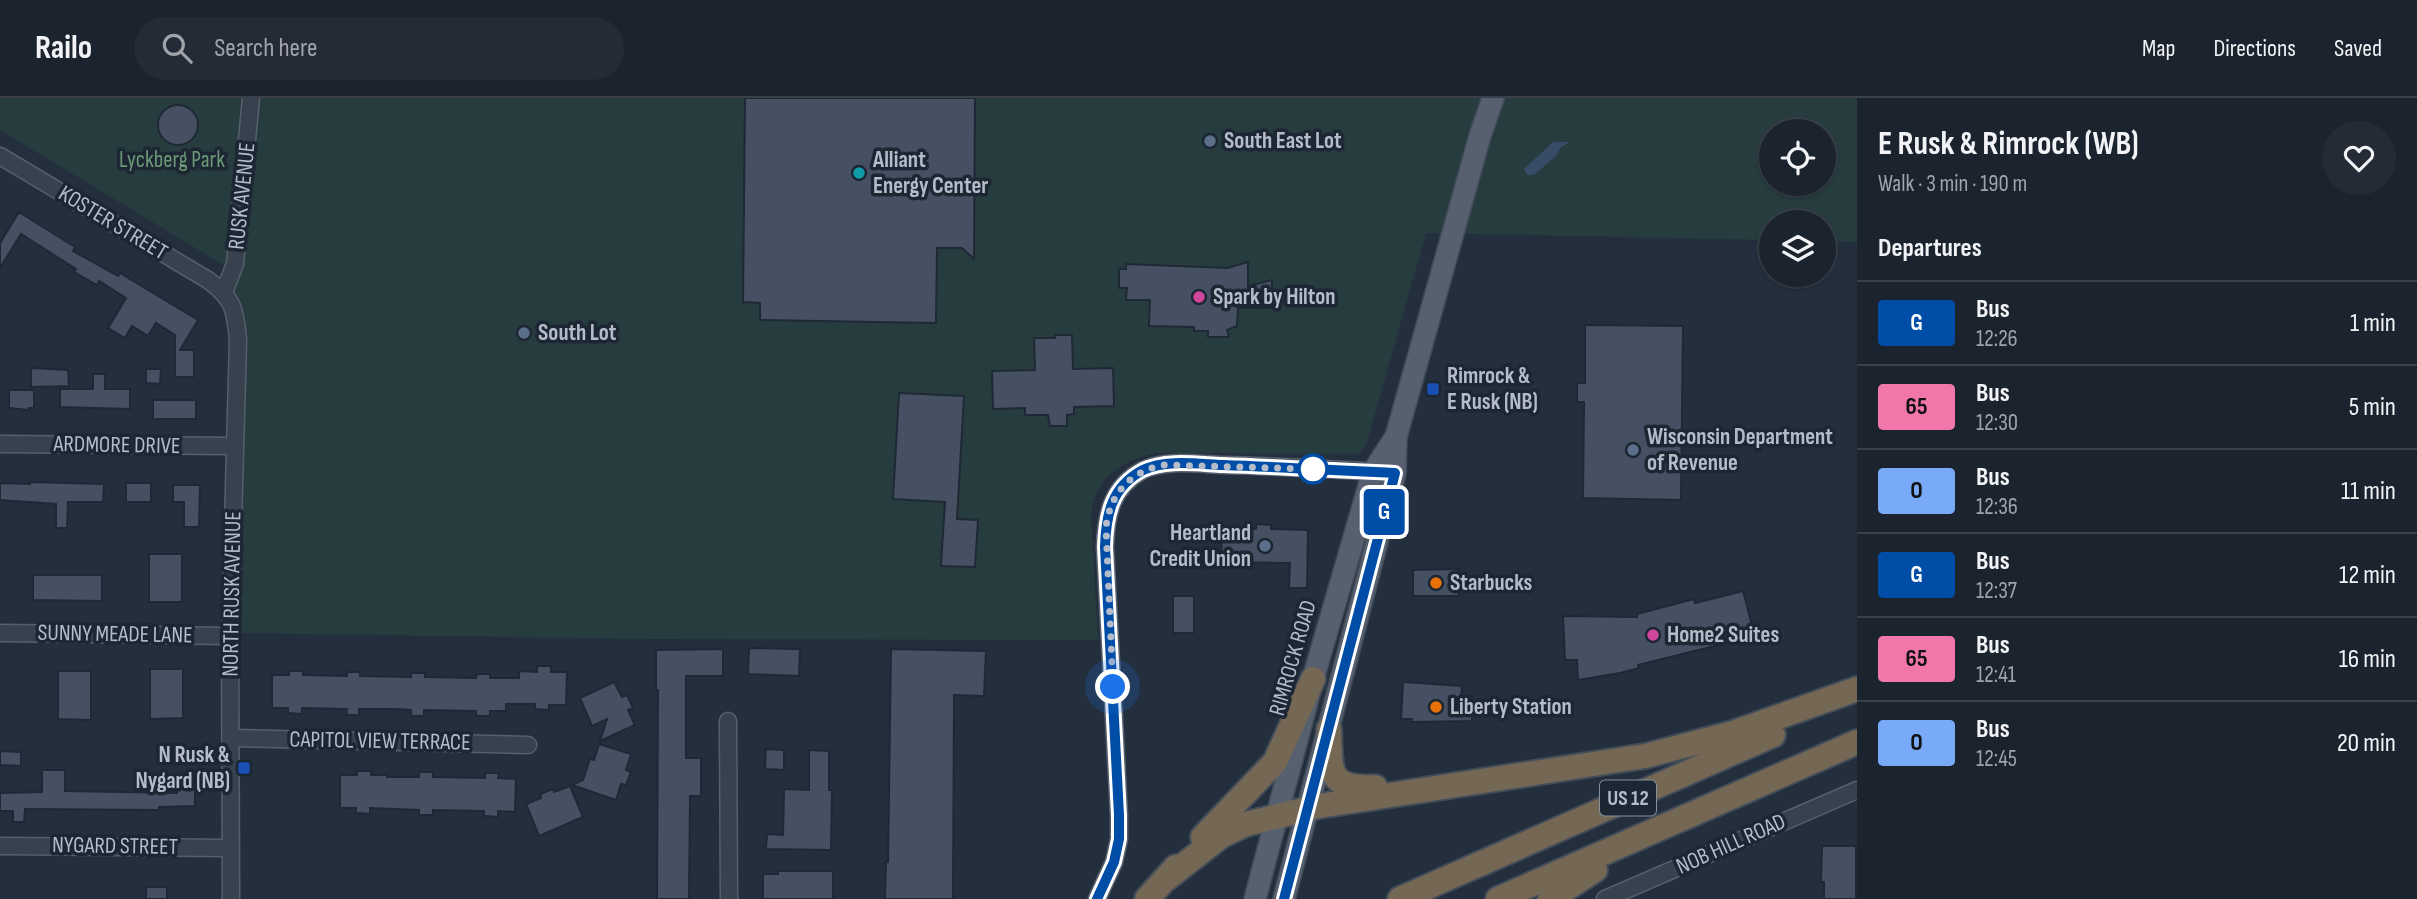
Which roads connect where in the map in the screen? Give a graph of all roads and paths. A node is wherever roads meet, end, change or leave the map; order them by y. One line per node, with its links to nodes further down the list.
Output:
1 (251, 98): 4 (street, RUSK AVENUE)
2 (1493, 98): 7 (main road, RIMROCK ROAD)
3 (0, 156): 4 (street, KOSTER STREET)
4 (224, 292): 6 (street, NORTH RUSK AVENUE)
5 (0, 444): 6 (street, ARDMORE DRIVE)
6 (235, 446): 9 (street, NORTH RUSK AVENUE)
7 (1384, 472): 10 (main road, RIMROCK ROAD); 14 (main road, RIMROCK ROAD); 28 (street)
8 (0, 633): 9 (street, SUNNY MEADE LANE)
9 (230, 636): 15 (street, NORTH RUSK AVENUE)
10 (1313, 679): 21 (main road, RIMROCK ROAD); 25 (highway)
11 (1857, 689): 18 (highway)
12 (1857, 698): 32 (highway, US 12)
13 (728, 721): 27 (street)
14 (1329, 729): 18 (highway); 20 (main road, RIMROCK ROAD)
15 (231, 738): 17 (street, CAPITOL VIEW TERRACE); 24 (street, NORTH RUSK AVENUE)
16 (1857, 742): 22 (highway, US 12)
17 (528, 745)
18 (1445, 786): 20 (highway)
19 (1857, 790): 35 (street, NOB HILL ROAD)
20 (1307, 808): 21 (highway); 31 (main road, RIMROCK ROAD)
21 (1277, 816): 25 (highway); 30 (main road, RIMROCK ROAD)
22 (1661, 828): 33 (highway, US 12); 34 (highway)
23 (0, 846): 24 (street, NYGARD STREET)
24 (231, 848): 26 (street, NORTH RUSK AVENUE)
25 (1166, 879): 29 (highway)
26 (231, 899)
27 (729, 899)
28 (1097, 899)
29 (1147, 899)
30 (1255, 899)
31 (1284, 899)
32 (1400, 899)
33 (1498, 899)
34 (1550, 899)
35 (1605, 899)

